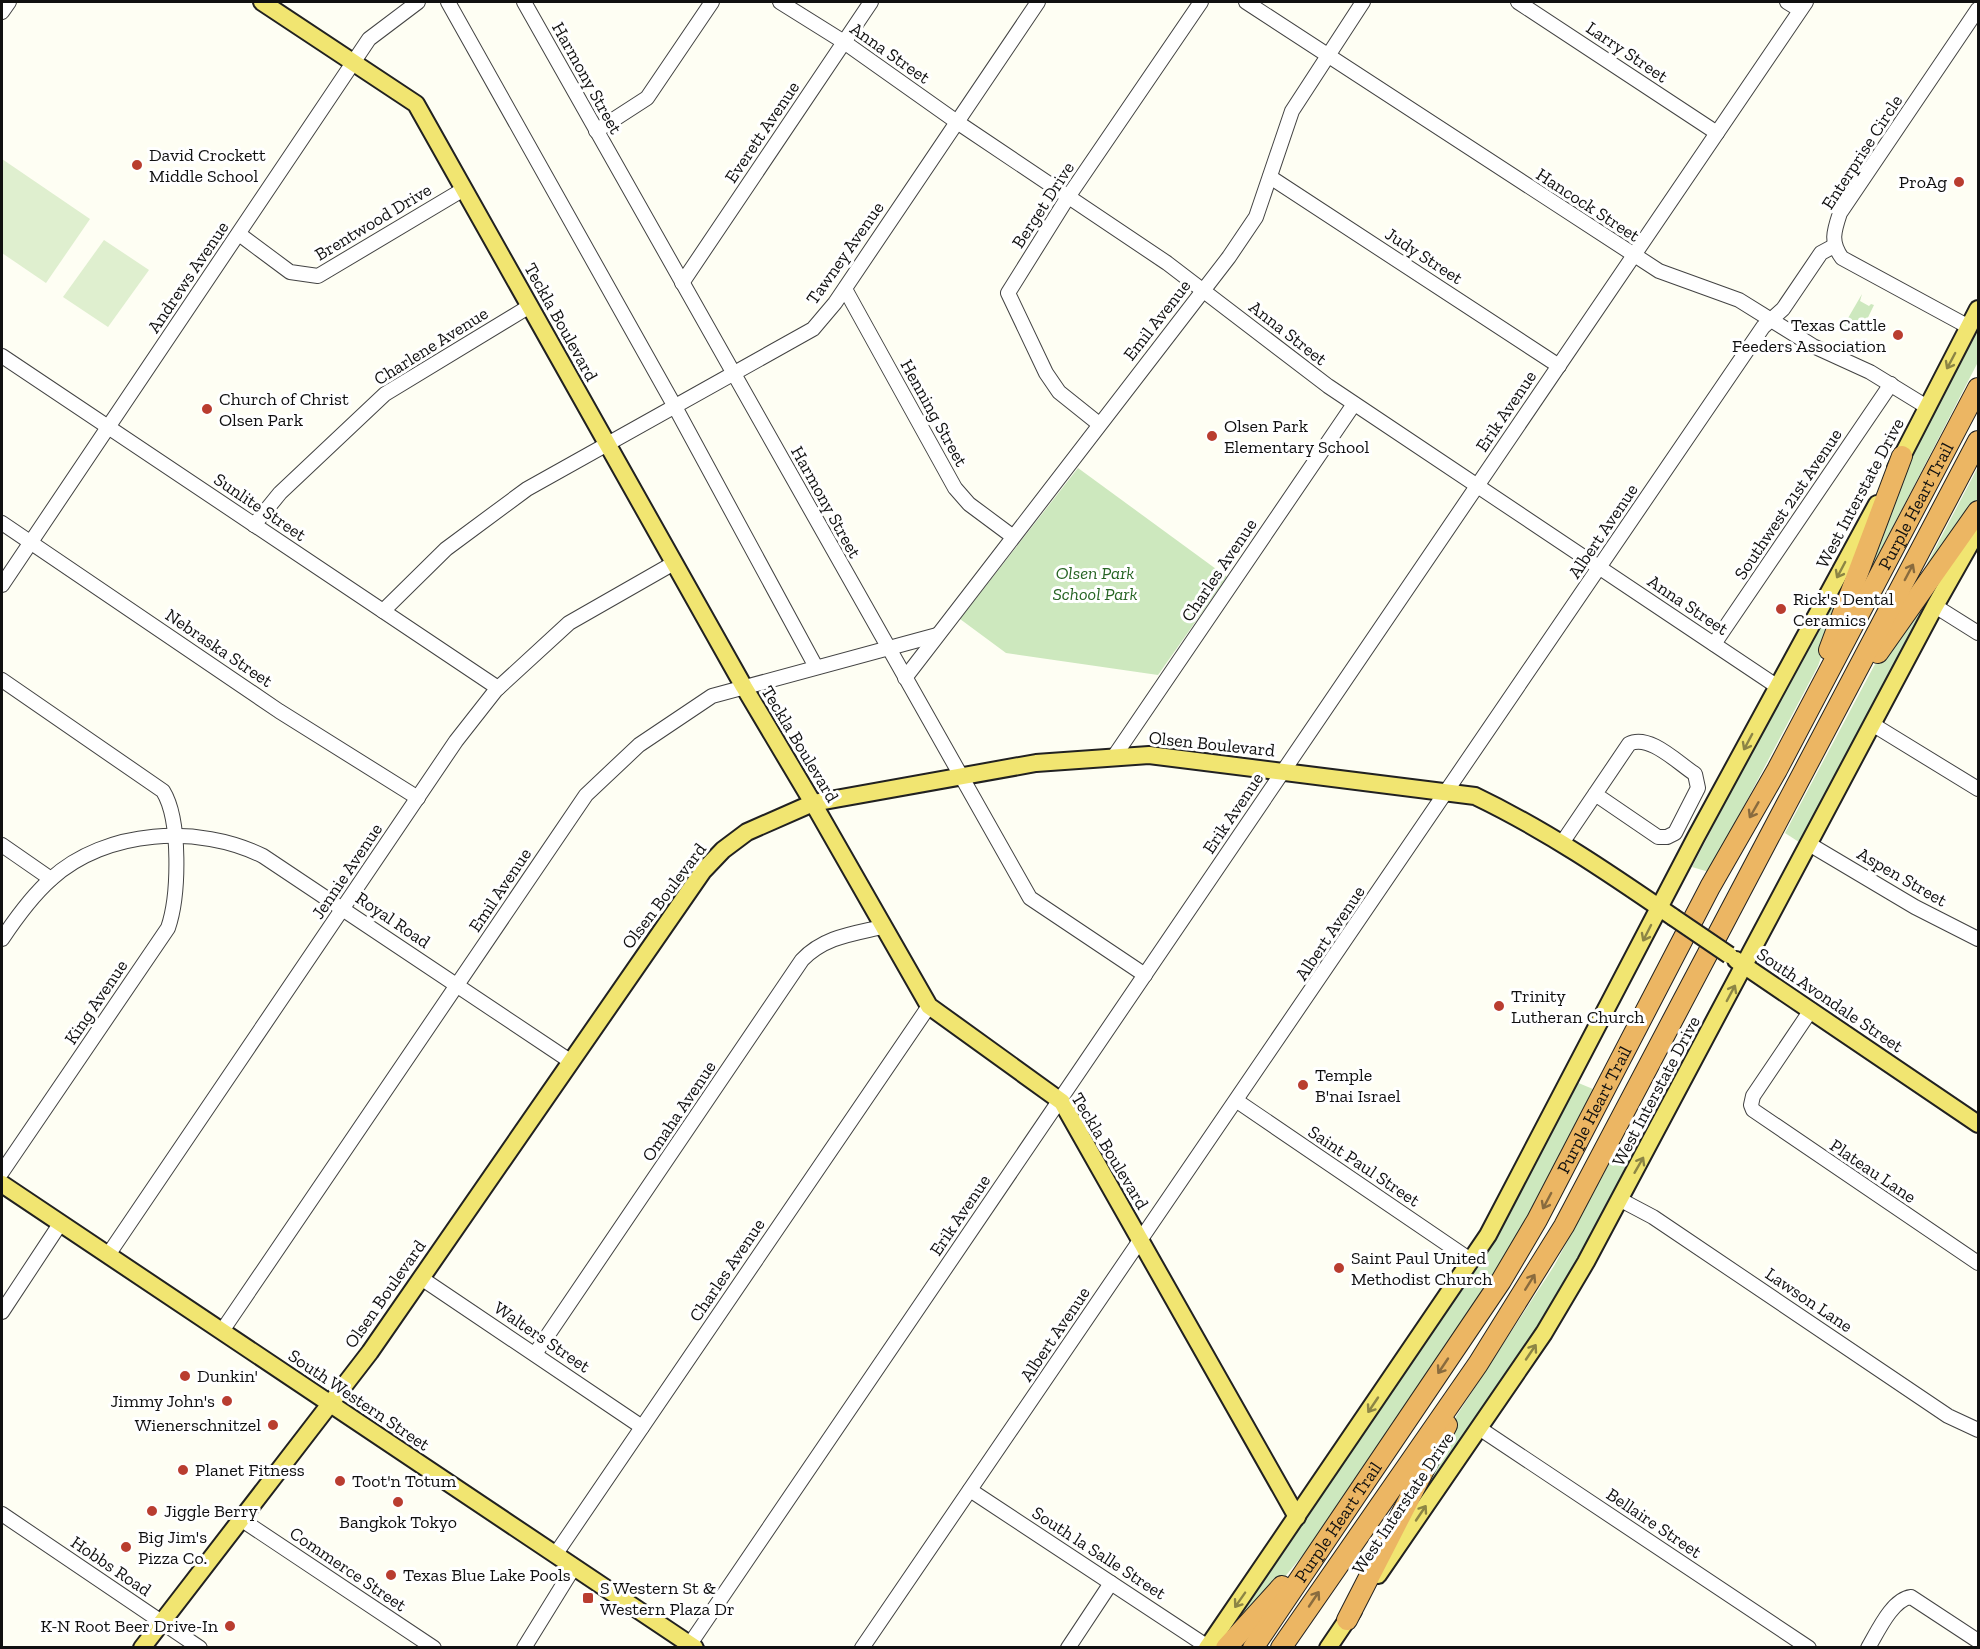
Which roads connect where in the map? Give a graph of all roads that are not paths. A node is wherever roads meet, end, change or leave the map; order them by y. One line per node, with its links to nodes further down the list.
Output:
1 (262, 2): 18 (main road, Teckla Boulevard)
2 (418, 2): 18 (street, Andrews Avenue)
3 (448, 2): 41 (street)
4 (524, 2): 20 (street, Harmony Street)
5 (712, 2): 20 (street)
6 (780, 2): 16 (street, Anna Street)
7 (871, 2): 16 (street, Everett Avenue)
8 (1038, 2): 19 (street, Tawney Avenue)
9 (1201, 2): 24 (street, Berget Drive)
10 (1246, 2): 17 (street, Hancock Street)
11 (1363, 2): 17 (street, Emil Avenue)
12 (1518, 2): 21 (street, Larry Street)
13 (1787, 2): 14 (street)
14 (1803, 6): 21 (street, Erik Avenue)
15 (1978, 9): 26 (street, Enterprise Circle)
16 (844, 42): 19 (street, Anna Street); 28 (street, Everett Avenue)
17 (1328, 56): 22 (street, Emil Avenue); 27 (street, Hancock Street)
18 (354, 62): 23 (main road, Teckla Boulevard); 25 (street, Andrews Avenue)
19 (957, 122): 24 (street, Anna Street); 29 (street, Tawney Avenue)
20 (596, 131): 28 (street, Harmony Street)
21 (1717, 133): 27 (street, Erik Avenue)
22 (1270, 177): 30 (street, Emil Avenue); 36 (street, Judy Street)
23 (464, 189): 25 (street, Brentwood Drive); 31 (main road, Teckla Boulevard)
24 (1068, 197): 30 (street, Anna Street); 43 (street, Berget Drive)
25 (238, 234): 44 (street, Andrews Avenue)
26 (1834, 246): 33 (street, Albert Avenue); 34 (street)
27 (1633, 255): 33 (street, Hancock Street); 36 (street, Erik Avenue)
28 (682, 283): 37 (street, Harmony Street)
29 (845, 289): 37 (street, Tawney Avenue); 53 (street, Henning Street)
30 (1203, 290): 40 (street, Anna Street); 43 (street, Emil Avenue)
31 (530, 306): 46 (main road, Teckla Boulevard); 51 (street, Charlene Avenue)
32 (1978, 309): 34 (main road, West Interstate Drive)
33 (1771, 320): 38 (street, Hancock Street); 56 (street, Albert Avenue)
34 (1969, 327): 42 (main road, West Interstate Drive, one-way to 42)
35 (2, 357): 44 (street, Sunlite Street)
36 (1558, 366): 48 (street, Erik Avenue)
37 (732, 373): 41 (street, Tawney Avenue); 63 (street, Harmony Street)
38 (1891, 384): 42 (street, Hancock Street); 62 (street, Southwest 21st Avenue)
39 (1978, 388): 73 (highway, Purple Heart Trail)
40 (1354, 404): 48 (street, Anna Street); 72 (street, Charles Avenue)
41 (674, 405): 46 (street, Tawney Avenue); 64 (street)
42 (1927, 407): 47 (main road, West Interstate Drive)
43 (1099, 424): 53 (street, Emil Avenue)
44 (108, 428): 51 (street, Sunlite Street); 54 (street, Andrews Avenue)
45 (1978, 441): 71 (highway, Purple Heart Trail, one-way to 45)
46 (607, 443): 55 (main road, Teckla Boulevard); 59 (street, Tawney Avenue)
47 (1902, 456): 68 (main road, West Interstate Drive, one-way to 68); 73 (highway)
48 (1478, 485): 56 (street, Anna Street); 74 (street, Erik Avenue)
49 (1978, 511): 71 (highway)
50 (2, 523): 54 (street, Nebraska Street)
51 (254, 525): 59 (street, Sunlite Street)
52 (1978, 530): 58 (main road, West Interstate Drive)
53 (1012, 536): 61 (street, Emil Avenue)
54 (30, 543): 57 (street, Andrews Avenue); 79 (street, Nebraska Street)
55 (674, 563): 67 (main road, Teckla Boulevard); 69 (street, Jennie Avenue)
56 (1600, 568): 62 (street, Anna Street); 77 (street, Albert Avenue)
57 (2, 585)
58 (1935, 606): 60 (street); 70 (main road, West Interstate Drive)
59 (383, 612): 69 (street, Sunlite Street)
60 (1978, 633)
61 (937, 635): 63 (street, Emil Avenue); 65 (street, Emil Avenue)
62 (1714, 644): 68 (street, Anna Street)
63 (888, 647): 64 (street, Emil Avenue); 65 (street, Harmony Street)
64 (816, 667): 67 (street, Emil Avenue)
65 (905, 678): 75 (street, Harmony Street)
66 (2, 680): 81 (street)
67 (744, 687): 80 (main road, Teckla Boulevard); 93 (street, Emil Avenue)
68 (1778, 687): 87 (main road, West Interstate Drive, one-way to 87)
69 (498, 688): 79 (street, Jennie Avenue)
70 (1872, 724): 76 (street); 83 (main road, West Interstate Drive)
71 (1821, 737): 112 (highway, Purple Heart Trail, one-way to 71)
72 (1113, 758): 74 (main road, Olsen Boulevard); 75 (main road, Olsen Boulevard)
73 (1777, 770): 118 (highway, Purple Heart Trail, one-way to 118)
74 (1283, 772): 77 (main road, Olsen Boulevard); 92 (street, Erik Avenue)
75 (961, 778): 80 (main road, Olsen Boulevard); 92 (street, Harmony Street)
76 (1978, 789)
77 (1447, 793): 82 (main road, Olsen Boulevard); 98 (street, Albert Avenue)
78 (1595, 794): 78 (street); 82 (street)
79 (418, 798): 86 (street, Jennie Avenue)
80 (813, 803): 88 (main road, Teckla Boulevard); 96 (main road, Olsen Boulevard)
81 (174, 836): 85 (street, Royal Road); 86 (street, Royal Road); 100 (street, King Avenue)
82 (1562, 843): 87 (main road, Olsen Boulevard)
83 (1809, 844): 90 (street, Aspen Street); 91 (main road, West Interstate Drive)
84 (2, 845): 85 (street)
85 (51, 879): 89 (street, Royal Road)
86 (344, 908): 93 (street, Royal Road); 105 (street, Jennie Avenue)
87 (1666, 913): 91 (main road, South Avondale Street, bridge); 106 (main road, West Interstate Drive, one-way to 106)
88 (882, 927): 94 (main road, Teckla Boulevard); 111 (street, Omaha Avenue)
89 (2, 939)
90 (1978, 939)
91 (1744, 966): 95 (main road, South Avondale Street); 102 (main road, West Interstate Drive, one-way to 91)
92 (1145, 975): 97 (street, Erik Avenue)
93 (458, 985): 96 (street, Royal Road); 110 (street, Emil Avenue)
94 (929, 1006): 97 (main road, Teckla Boulevard); 114 (street, Charles Avenue)
95 (1811, 1010): 99 (main road, South Avondale Street); 107 (street, Plateau Lane)
96 (570, 1061): 108 (main road, Olsen Boulevard)
97 (1060, 1100): 104 (main road, Teckla Boulevard); 128 (street, Erik Avenue)
98 (1237, 1101): 104 (street, Albert Avenue); 106 (street, Saint Paul Street)
99 (1978, 1124)
100 (2, 1172)
101 (2, 1184): 103 (main road, South Western Street)
102 (1619, 1199): 115 (main road, West Interstate Drive, one-way to 102); 116 (street, Lawson Lane)
103 (60, 1224): 105 (main road, South Western Street); 109 (street)
104 (1140, 1241): 117 (street, Albert Avenue); 120 (main road, Teckla Boulevard)
105 (108, 1255): 110 (main road, South Western Street)
106 (1472, 1261): 120 (main road, West Interstate Drive, one-way to 120)
107 (1978, 1263)
108 (421, 1278): 111 (street, Walters Street); 113 (main road, Olsen Boulevard)
109 (2, 1312)
110 (222, 1331): 113 (main road, South Western Street)
111 (535, 1354): 114 (street, Walters Street)
112 (1478, 1364): 126 (highway); 137 (highway, Purple Heart Trail, one-way to 112)
113 (330, 1404): 121 (main road, Olsen Boulevard); 122 (main road, South Western Street)
114 (642, 1427): 122 (street, Charles Avenue)
115 (1479, 1428): 126 (main road, West Interstate Drive, one-way to 115); 139 (street, Bellaire Street)
116 (1978, 1430)
117 (970, 1490): 124 (street, South la Salle Street); 133 (street, Albert Avenue)
118 (1348, 1509): 135 (highway); 136 (highway, Purple Heart Trail)
119 (2, 1514): 125 (street, Hobbs Road)
120 (1297, 1517): 135 (main road, one-way to 135)
121 (242, 1520): 125 (main road, Olsen Boulevard); 131 (street, Commerce Street)
122 (555, 1555): 123 (main road, South Western Street)
123 (574, 1567): 128 (main road, South Western Street); 132 (street)
124 (1111, 1583): 134 (street); 135 (street, South la Salle Street)
125 (164, 1623): 129 (main road, Olsen Boulevard); 130 (street, Hobbs Road)
126 (1344, 1634): 138 (main road, West Interstate Drive)
127 (1978, 1641): 140 (street)
128 (692, 1646)
129 (142, 1647)
130 (200, 1647)
131 (434, 1647)
132 (524, 1647)
133 (862, 1647)
134 (1068, 1647)
135 (1214, 1647)
136 (1253, 1647)
137 (1281, 1647)
138 (1328, 1647)
139 (1809, 1647)
140 (1868, 1647)

